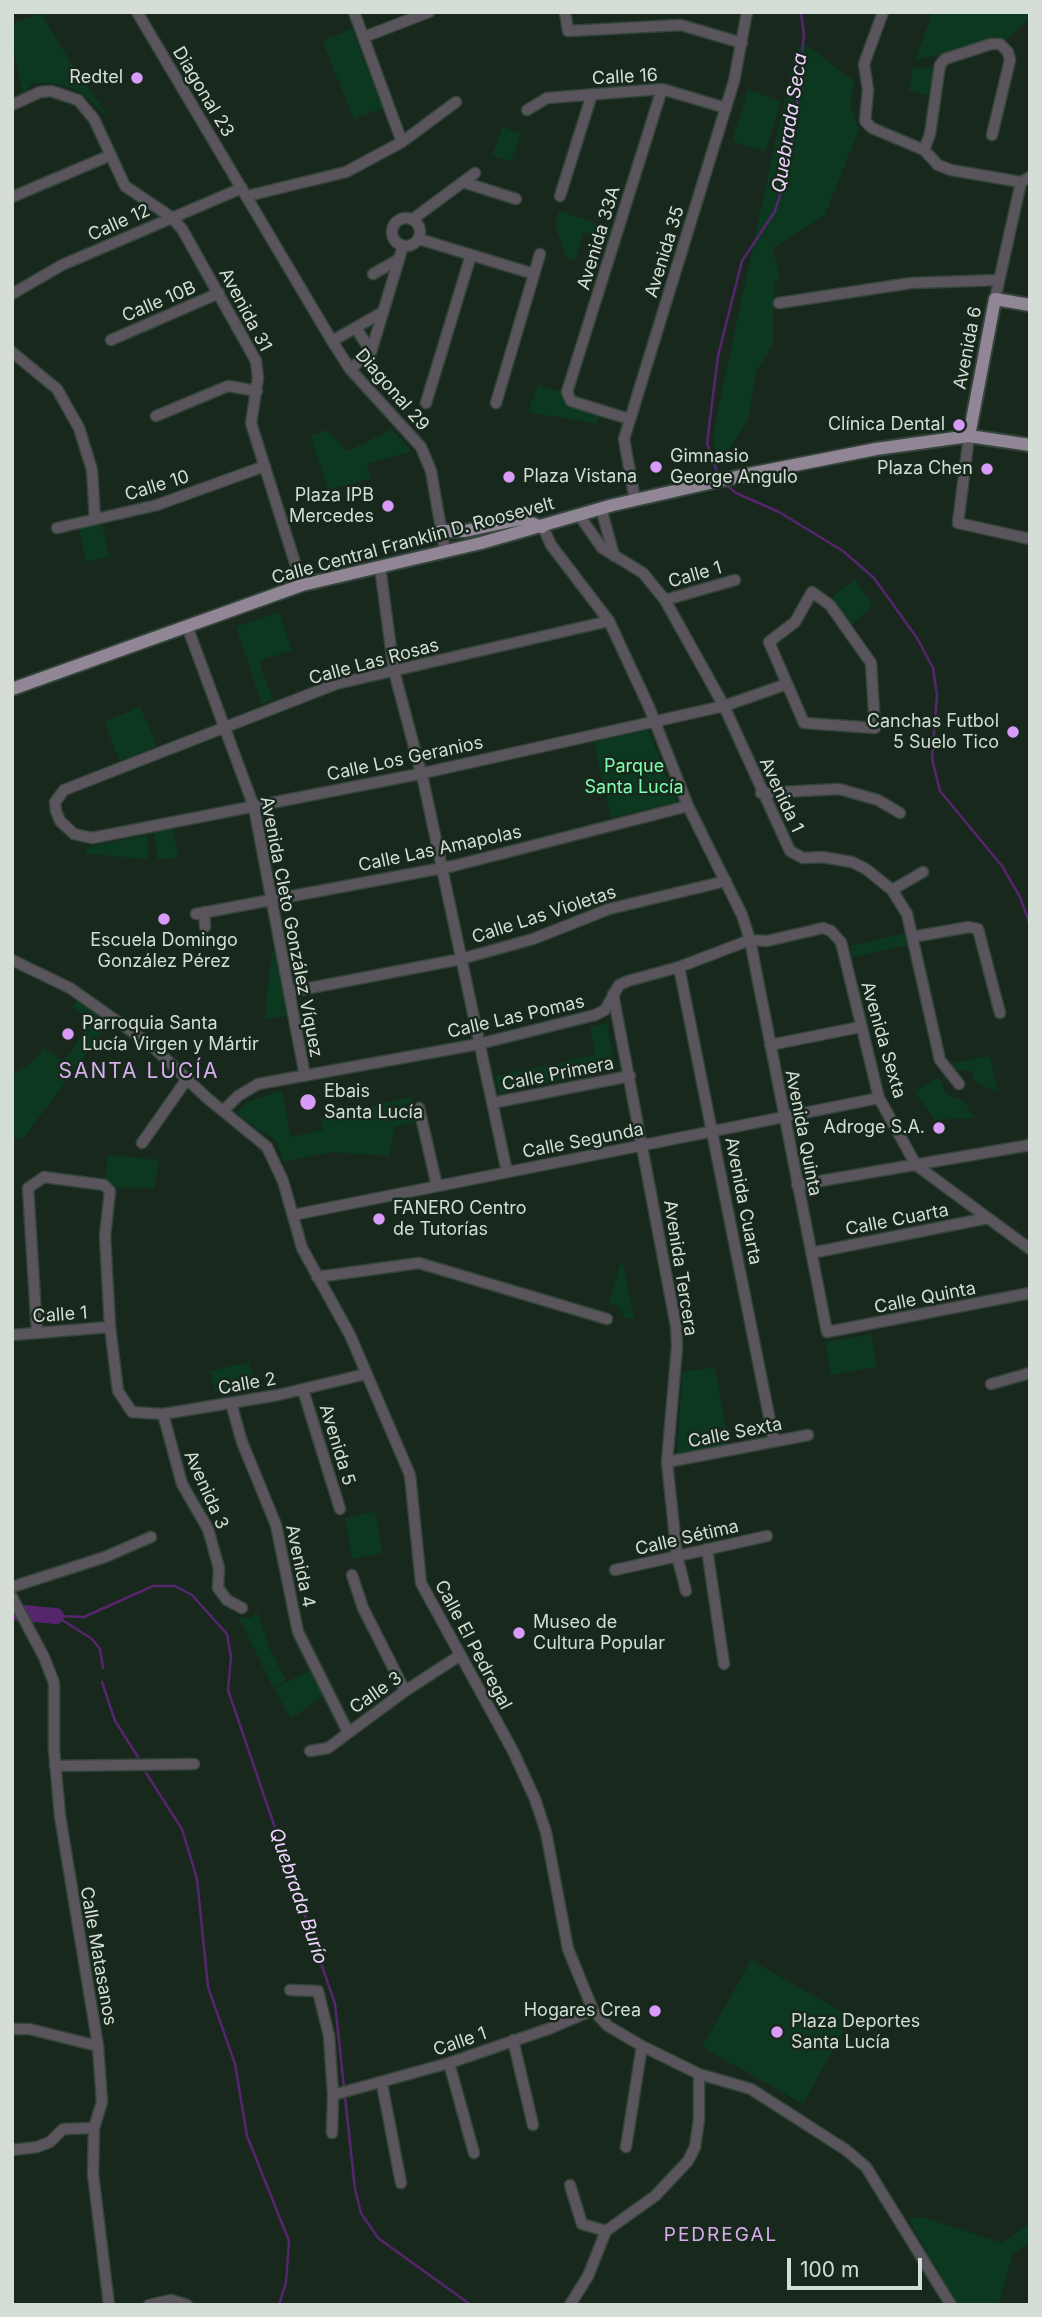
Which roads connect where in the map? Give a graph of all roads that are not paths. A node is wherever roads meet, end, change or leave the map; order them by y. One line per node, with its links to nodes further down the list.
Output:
1 (137, 12): 22 (street, Diagonal 23)
2 (355, 12): 7 (street)
3 (429, 12): 7 (street)
4 (565, 12): 8 (street)
5 (747, 12): 8 (street, Avenida 35)
6 (883, 12): 17 (street)
7 (364, 37): 16 (street)
8 (741, 43): 13 (street, Avenida 35)
9 (662, 89): 10 (street, Calle 16); 13 (street, Calle 16); 52 (street, Avenida 33A)
10 (592, 94): 14 (street, Calle 16); 24 (street)
11 (456, 102): 16 (street, Calle 12)
12 (12, 105): 18 (street, Avenida 31)
13 (726, 108): 52 (street, Avenida 35)
14 (527, 110)
15 (992, 135): 17 (street)
16 (402, 142): 22 (street, Calle 12)
17 (924, 150): 20 (street)
18 (111, 155): 23 (street); 26 (street, Avenida 31)
19 (475, 173): 21 (street)
20 (1026, 180): 35 (street, Avenida 6)
21 (463, 182): 25 (street); 27 (street)
22 (245, 192): 26 (street, Calle 12); 44 (street, Diagonal 29)
23 (12, 197)
24 (560, 197)
25 (516, 199)
26 (171, 217): 36 (street, Avenida 31); 37 (street, Calle 12)
27 (413, 219): 28 (street); 29 (street)
28 (419, 239): 29 (street); 31 (street)
29 (403, 246): 32 (street)
30 (540, 254): 34 (street)
31 (471, 255): 34 (street); 50 (street)
32 (399, 259): 33 (street); 41 (street)
33 (373, 274)
34 (534, 274): 49 (street)
35 (998, 280): 38 (street, Avenida 6); 39 (street)
36 (219, 293): 43 (street, Calle 10B); 48 (street, Avenida 31)
37 (12, 295)
38 (995, 299): 40 (main road); 53 (main road, Avenida 6)
39 (779, 303)
40 (1030, 305)
41 (383, 312): 42 (street); 46 (street)
42 (356, 328): 44 (street); 46 (street)
43 (111, 340)
44 (332, 341): 47 (street, Diagonal 29)
45 (12, 352): 59 (street)
46 (371, 352): 47 (street)
47 (350, 369): 62 (street, Diagonal 29)
48 (257, 391): 51 (street); 55 (street, Avenida 31)
49 (496, 402)
50 (426, 403)
51 (156, 416)
52 (629, 419): 56 (street, Avenida 35)
53 (969, 436): 54 (main road, Calle Central Franklin D. Roosevelt); 56 (main road, Calle Central Franklin D. Roosevelt); 63 (street, Avenida 6)
54 (1030, 445)
55 (265, 466): 59 (street, Calle 10); 68 (street, Avenida 31)
56 (635, 500): 57 (main road, Calle Central Franklin D. Roosevelt)
57 (601, 508): 58 (main road, Calle Central Franklin D. Roosevelt); 65 (street)
58 (579, 515): 60 (main road, Calle Central Franklin D. Roosevelt); 65 (street, Avenida 1)
59 (95, 519): 61 (street, Calle 10)
60 (542, 527): 62 (main road); 64 (main road, Calle Central Franklin D. Roosevelt); 70 (street, Avenida Quinta)
61 (57, 528)
62 (442, 531): 64 (street, Diagonal 29)
63 (1030, 539)
64 (445, 551): 66 (main road, Calle Central Franklin D. Roosevelt)
65 (614, 556): 69 (street, Avenida 1)
66 (380, 567): 68 (main road, Calle Central Franklin D. Roosevelt); 72 (street)
67 (735, 580): 69 (street, Calle 1)
68 (302, 585): 71 (main road, Calle Central Franklin D. Roosevelt)
69 (665, 600): 75 (street, Avenida 1)
70 (609, 621): 72 (street, Calle Las Rosas); 76 (street, Avenida Quinta)
71 (187, 626): 74 (main road, Calle Central Franklin D. Roosevelt); 77 (street, Avenida Cleto González Víquez)
72 (394, 671): 77 (street, Calle Las Rosas); 78 (street)
73 (787, 684): 73 (street); 75 (street)
74 (12, 689)
75 (724, 706): 76 (street, Calle Los Geranios); 79 (street, Avenida 1)
76 (654, 721): 78 (street, Calle Los Geranios); 80 (street, Avenida Quinta)
77 (226, 726): 81 (street, Avenida Cleto González Víquez); 83 (street, Calle Las Rosas)
78 (419, 774): 81 (street, Calle Los Geranios); 84 (street)
79 (761, 793): 82 (street); 87 (street, Avenida 1)
80 (688, 806): 84 (street, Calle Las Amapolas); 86 (street, Avenida Quinta)
81 (254, 807): 83 (street, Calle Los Geranios); 88 (street, Avenida Cleto González Víquez)
82 (900, 813)
83 (92, 838)
84 (441, 866): 88 (street, Calle Las Amapolas); 93 (street)
85 (923, 872): 87 (street)
86 (726, 881): 91 (street, Avenida Quinta); 93 (street, Calle Las Violetas)
87 (892, 890): 90 (street, Avenida 1)
88 (272, 899): 89 (street, Calle Las Amapolas); 96 (street, Avenida Cleto González Víquez)
89 (205, 927)
90 (912, 937): 98 (street); 105 (street, Avenida 1)
91 (750, 940): 92 (street, Calle Las Pomas); 95 (street, Calle Las Pomas); 101 (street, Avenida Quinta)
92 (841, 942): 99 (street, Avenida Sexta)
93 (461, 959): 96 (street, Calle Las Violetas); 100 (street)
94 (12, 960): 104 (street, Calle El Pedregal)
95 (679, 967): 97 (street, Calle Las Pomas); 111 (street, Avenida Cuarta)
96 (289, 992): 102 (street, Avenida Cleto González Víquez)
97 (613, 993): 100 (street, Calle Las Pomas); 103 (street, Avenida Tercera)
98 (1000, 1013)
99 (860, 1027): 101 (street); 106 (street, Avenida Sexta)
100 (479, 1044): 102 (street, Calle Las Pomas); 107 (street)
101 (770, 1045): 110 (street, Avenida Quinta)
102 (304, 1076): 109 (street, Calle Las Pomas)
103 (629, 1076): 107 (street, Calle Primera); 113 (street, Avenida Tercera)
104 (187, 1079): 109 (street, Calle El Pedregal); 112 (street)
105 (959, 1084)
106 (879, 1098): 110 (street, Calle Segunda); 115 (street, Avenida Sexta)
107 (492, 1103): 116 (street)
108 (419, 1108): 118 (street)
109 (223, 1111): 119 (street, Calle El Pedregal)
110 (784, 1117): 111 (street, Calle Segunda); 117 (street, Avenida Quinta)
111 (713, 1131): 113 (street, Calle Segunda); 138 (street, Avenida Cuarta)
112 (142, 1143)
113 (644, 1145): 116 (street, Calle Segunda); 139 (street, Avenida Tercera)
114 (1030, 1145): 115 (street)
115 (916, 1165): 117 (street); 120 (street, Avenida Sexta)
116 (507, 1172): 118 (street, Calle Segunda)
117 (797, 1185): 123 (street, Avenida Quinta)
118 (437, 1186): 119 (street, Calle Segunda)
119 (293, 1215): 124 (street, Calle El Pedregal)
120 (988, 1218): 121 (street, Avenida Sexta); 123 (street, Calle Cuarta)
121 (1025, 1240): 122 (street, Avenida Sexta)
122 (1030, 1249)
123 (811, 1253): 129 (street, Avenida Quinta)
124 (317, 1277): 126 (street); 132 (street, Calle El Pedregal)
125 (1030, 1293): 129 (street, Calle Quinta)
126 (607, 1319)
127 (110, 1327): 128 (street, Calle 1); 128 (street); 136 (street, Calle 2)
128 (37, 1332): 130 (street, Calle 1)
129 (827, 1332)
130 (12, 1335)
131 (1030, 1373): 133 (street)
132 (366, 1374): 134 (street, Calle 2); 151 (street, Calle El Pedregal)
133 (991, 1384)
134 (303, 1390): 135 (street, Calle 2); 140 (street, Avenida 5)
135 (231, 1403): 136 (street, Calle 2); 154 (street, Avenida 4)
136 (163, 1415): 150 (street, Avenida 3)
137 (808, 1435): 138 (street, Calle Sexta)
138 (774, 1441): 139 (street, Calle Sexta)
139 (667, 1462): 144 (street, Avenida Tercera)
140 (341, 1509)
141 (767, 1536): 143 (street, Calle Sétima)
142 (151, 1537): 147 (street)
143 (707, 1549): 144 (street, Calle Sétima); 152 (street)
144 (677, 1556): 145 (street, Calle Sétima); 148 (street, Avenida Tercera)
145 (615, 1570)
146 (352, 1575): 153 (street)
147 (12, 1587)
148 (686, 1591)
149 (15, 1601): 157 (street, Calle Matasanos)
150 (242, 1608)
151 (459, 1656): 153 (street, Calle 3); 159 (street, Calle El Pedregal)
152 (724, 1664)
153 (405, 1691): 154 (street, Calle 3)
154 (348, 1732): 155 (street, Calle 3)
155 (310, 1751)
156 (194, 1764): 157 (street)
157 (55, 1766): 162 (street, Calle Matasanos)
158 (290, 1990): 167 (street)
159 (593, 2010): 161 (street, Calle 1); 163 (street, Calle El Pedregal)
160 (12, 2029): 162 (street)
161 (513, 2040): 164 (street, Calle 1); 168 (street)
162 (98, 2046): 169 (street, Calle Matasanos)
163 (642, 2046): 165 (street, Calle El Pedregal); 171 (street)
164 (449, 2063): 166 (street, Calle 1); 173 (street)
165 (699, 2074): 176 (street); 181 (street, Calle El Pedregal)
166 (382, 2084): 167 (street, Calle 1); 174 (street)
167 (337, 2094): 170 (street)
168 (533, 2125)
169 (94, 2128): 172 (street); 177 (street, Calle Matasanos)
170 (332, 2133)
171 (625, 2147)
172 (12, 2150)
173 (474, 2153)
174 (401, 2183)
175 (570, 2185): 176 (street)
176 (606, 2231): 180 (street)
177 (109, 2305)
178 (149, 2305): 179 (street)
179 (187, 2305)
180 (570, 2305)
181 (951, 2305)

